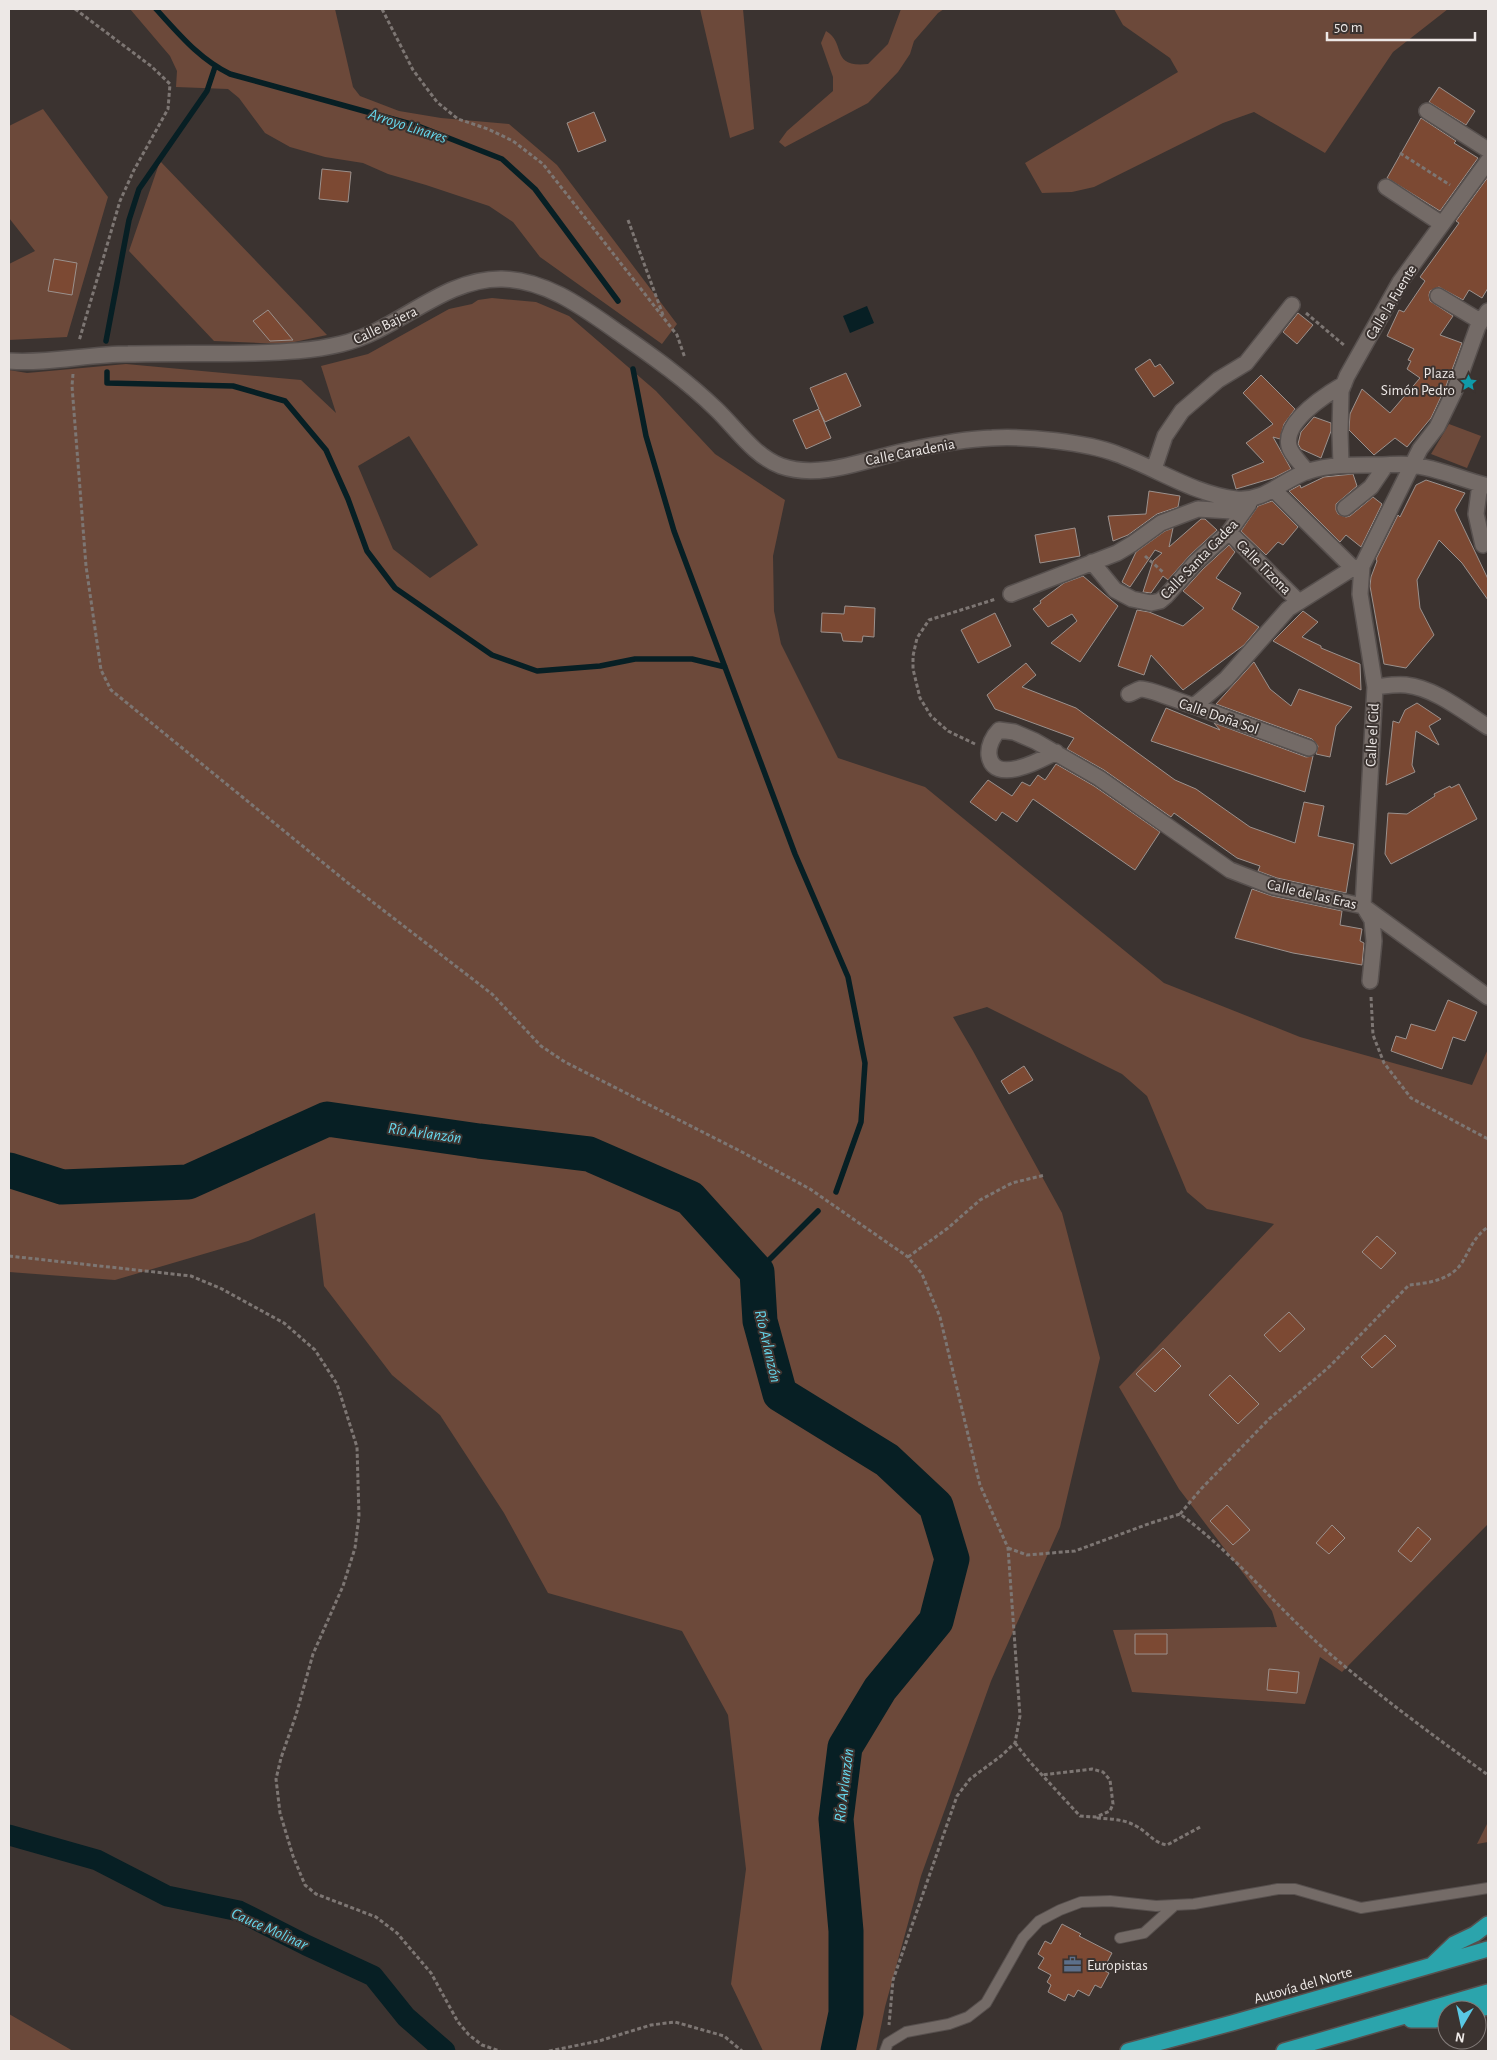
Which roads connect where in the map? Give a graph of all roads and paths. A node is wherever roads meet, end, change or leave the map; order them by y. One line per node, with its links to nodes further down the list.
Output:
1 (75, 9): 17 (path)
2 (382, 9): 14 (path)
3 (1427, 111): 4 (street)
4 (1488, 150)
5 (1400, 153): 8 (path)
6 (1488, 162): 8 (street, Calle la Fuente)
7 (1386, 187): 10 (street)
8 (1463, 193): 10 (street, Calle la Fuente)
9 (628, 220): 14 (path)
10 (1442, 224): 15 (street, Calle la Fuente)
11 (1438, 296): 13 (street)
12 (1292, 305): 15 (path); 23 (street)
13 (1484, 316): 20 (street)
14 (664, 318): 19 (path)
15 (1358, 358): 18 (street)
16 (9, 360): 17 (street, Calle Bajera)
17 (74, 360): 19 (street, Calle Bajera); 51 (path)
18 (1344, 384): 21 (street); 24 (street)
19 (694, 388): 23 (street, Calle Caradenia)
20 (1412, 464): 22 (street, Calle Caradenia); 25 (street, Calle Caradenia); 33 (street, Calle el Cid)
21 (1341, 465): 22 (street, Calle Caradenia); 24 (street, Calle Caradenia)
22 (1386, 465): 28 (street)
23 (1154, 469): 27 (street, Calle Caradenia)
24 (1307, 472): 26 (street, Calle Caradenia)
25 (1484, 485): 31 (street)
26 (1274, 490): 27 (street, Calle Caradenia); 33 (street)
27 (1252, 499): 29 (street, Calle Santa Gadea); 30 (street, Calle Caradenia)
28 (1345, 508)
29 (1228, 532): 34 (street, Calle Santa Gadea); 36 (street, Calle Tizona)
30 (1132, 544): 32 (street, Calle Caradenia); 34 (path)
31 (1483, 545)
32 (1092, 562): 34 (street, Calle Santa Gadea); 35 (street, Calle Caradenia)
33 (1357, 567): 36 (street); 37 (street, Calle el Cid)
34 (1176, 584)
35 (1012, 594): 42 (path)
36 (1299, 602): 39 (street)
37 (1374, 687): 40 (street); 44 (street, Calle el Cid)
38 (1129, 694): 39 (street, Calle Doña Sol)
39 (1194, 706): 41 (street, Calle Doña Sol)
40 (1488, 727)
41 (1309, 748)
42 (989, 750): 43 (street); 43 (street, Calle de las Eras)
43 (1056, 752): 44 (street, Calle de las Eras)
44 (1363, 906): 45 (street); 46 (street, Calle de las Eras)
45 (1370, 981): 47 (path)
46 (1488, 997)
47 (1488, 1139)
48 (1045, 1175): 51 (path)
49 (1488, 1227): 52 (path)
50 (9, 1256): 69 (path)
51 (908, 1257): 53 (path)
52 (1180, 1514): 53 (path); 56 (path)
53 (1008, 1548): 54 (path)
54 (1015, 1743): 55 (path); 68 (path)
55 (1042, 1775): 57 (path); 57 (path)
56 (1488, 1775)
57 (1096, 1818): 58 (path)
58 (1202, 1826)
59 (1488, 1888): 60 (lane)
60 (1175, 1905): 62 (lane); 68 (lane)
61 (1488, 1924): 64 (highway)
62 (1120, 1938)
63 (1488, 1949): 64 (highway, Autovía del Norte)
64 (1432, 1965): 72 (highway, Autovía del Norte)
65 (1488, 1992): 66 (highway)
66 (1394, 2020): 67 (highway); 73 (highway)
67 (1437, 2020)
68 (887, 2047)
69 (500, 2051)
70 (548, 2051): 71 (path)
71 (742, 2051)
72 (1128, 2051)
73 (1284, 2051)

